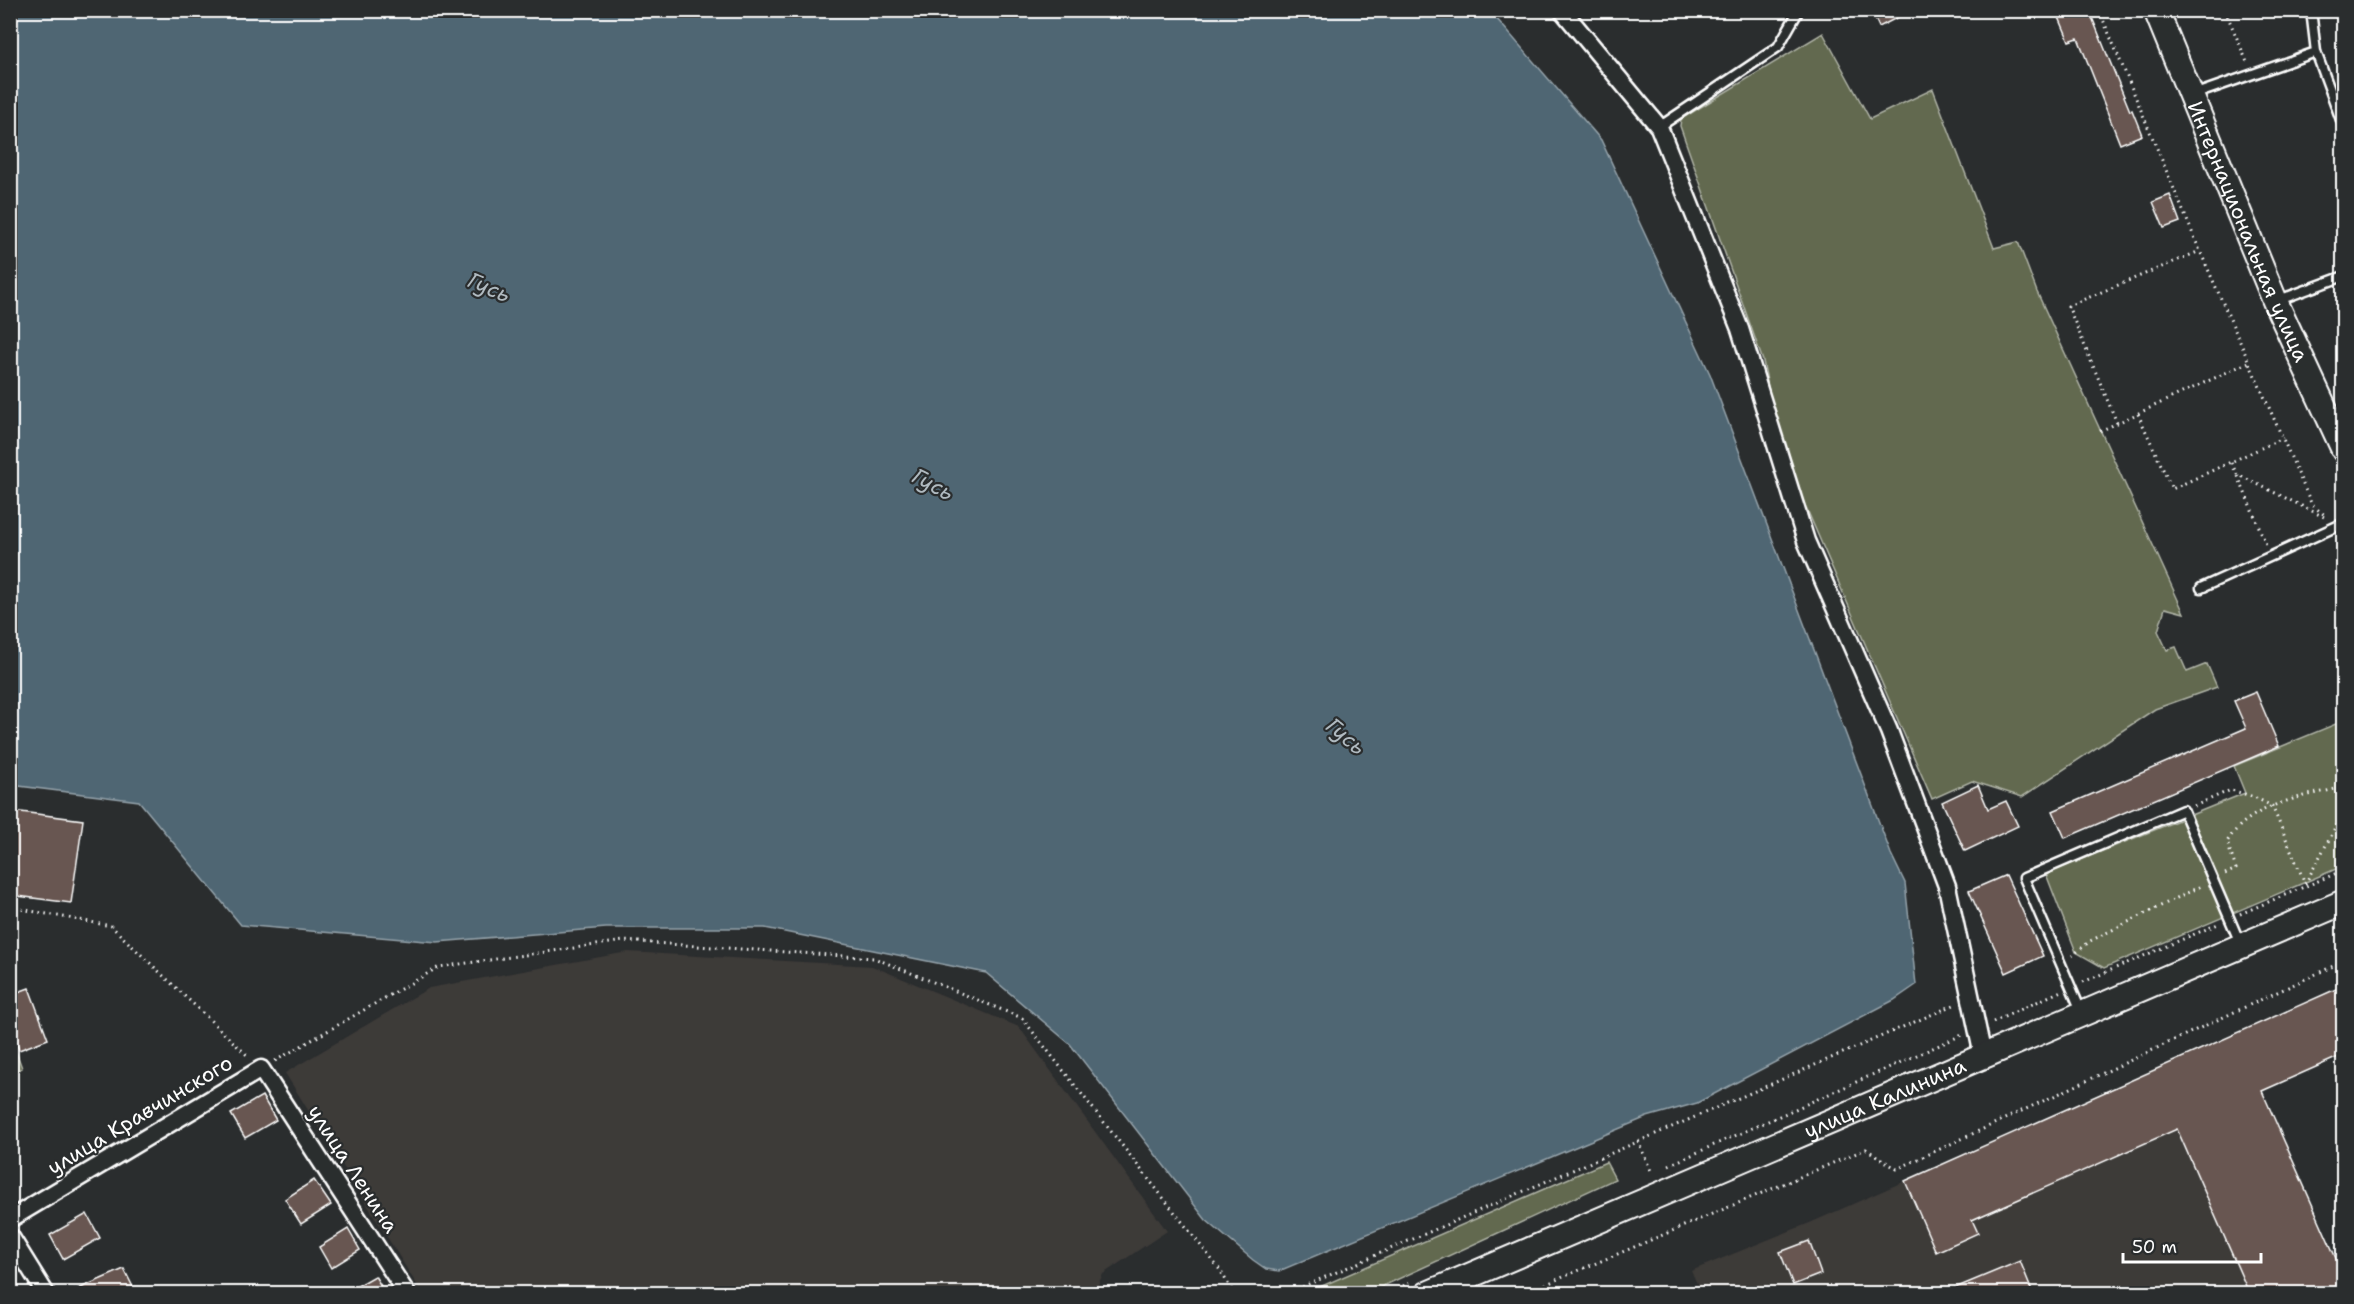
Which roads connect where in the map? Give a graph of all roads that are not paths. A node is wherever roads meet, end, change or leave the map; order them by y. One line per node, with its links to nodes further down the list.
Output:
1 (1562, 10): 7 (street)
2 (1799, 10): 7 (lane)
3 (2156, 10): 6 (main road, Интернациональная улица)
4 (2311, 10): 5 (lane)
5 (2316, 52): 6 (lane); 8 (lane)
6 (2192, 95): 10 (main road, Интернациональная улица)
7 (1659, 127): 17 (street)
8 (2343, 128)
9 (2343, 276): 10 (lane)
10 (2276, 302): 11 (main road, Интернациональная улица)
11 (2343, 450)
12 (2341, 524): 13 (lane)
13 (2201, 588)
14 (2343, 902): 15 (main road, улица Калинина)
15 (2241, 946): 16 (main road, улица Калинина); 16 (lane)
16 (2082, 1014): 17 (main road, улица Калинина)
17 (1983, 1056): 23 (main road, улица Калинина)
18 (261, 1069): 19 (street, улица Кравчинского); 22 (street, улица Ленина)
19 (10, 1219)
20 (10, 1236): 21 (street)
21 (46, 1293)
22 (407, 1293)
23 (1427, 1293)

